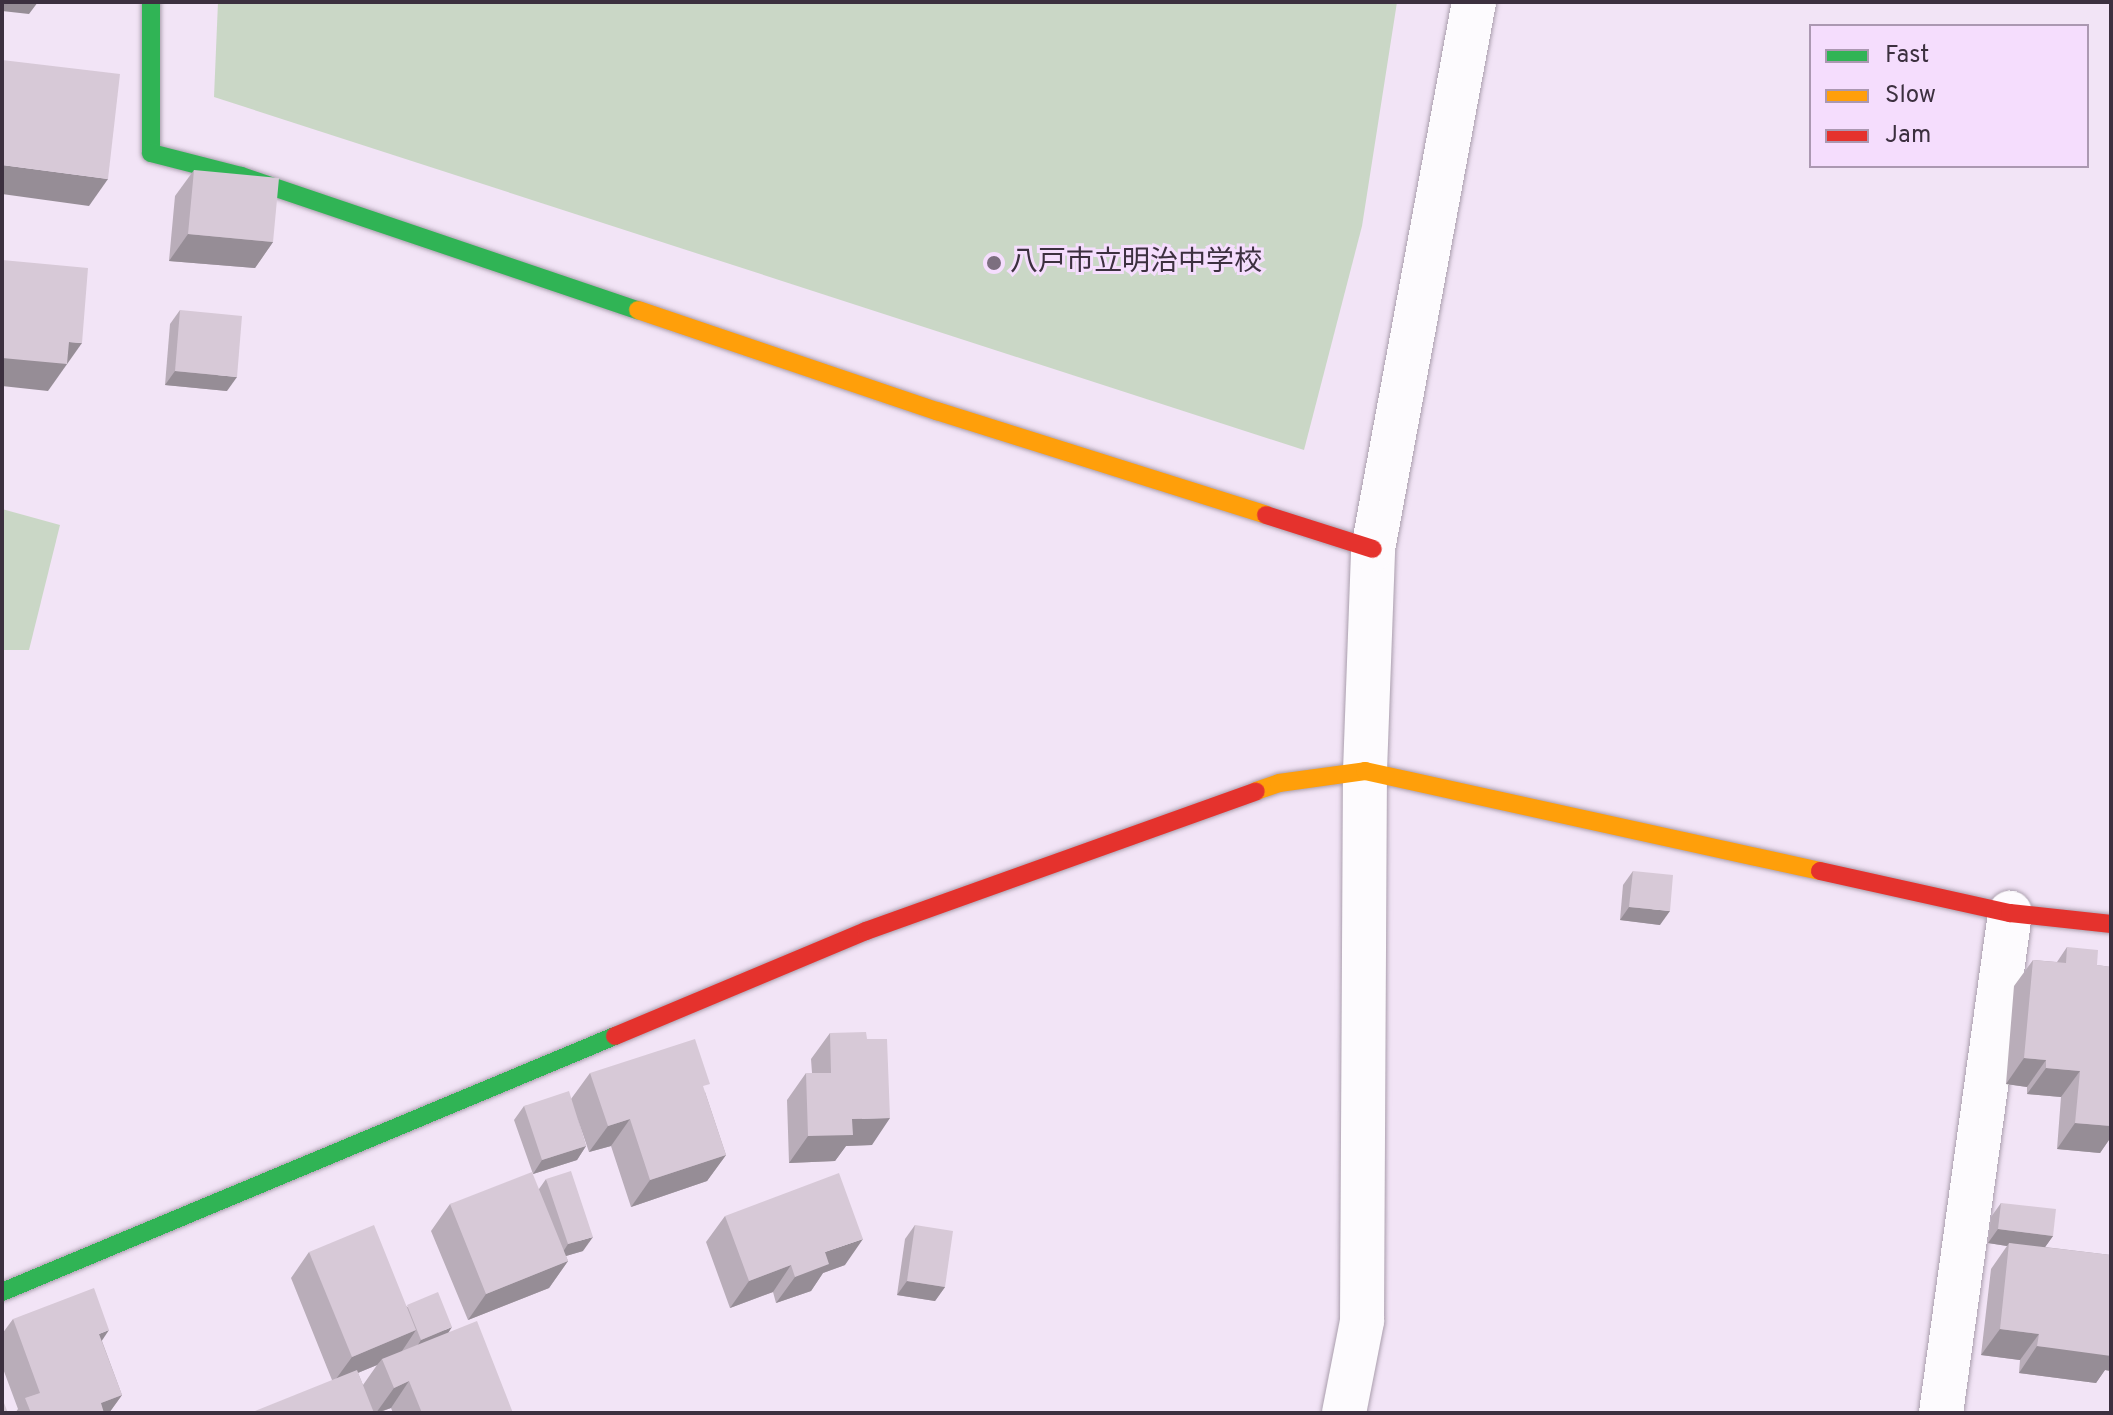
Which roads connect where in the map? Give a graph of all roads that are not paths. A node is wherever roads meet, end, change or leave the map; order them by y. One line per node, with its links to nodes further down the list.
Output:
1 (151, 2): 3 (street)
2 (1474, 2): 3 (street)
3 (1373, 549): 4 (street)
4 (1365, 771): 5 (street); 7 (street); 8 (street)
5 (2010, 913): 6 (street); 9 (street)
6 (2111, 924)
7 (2, 1292)
8 (1344, 1413)
9 (1941, 1413)

